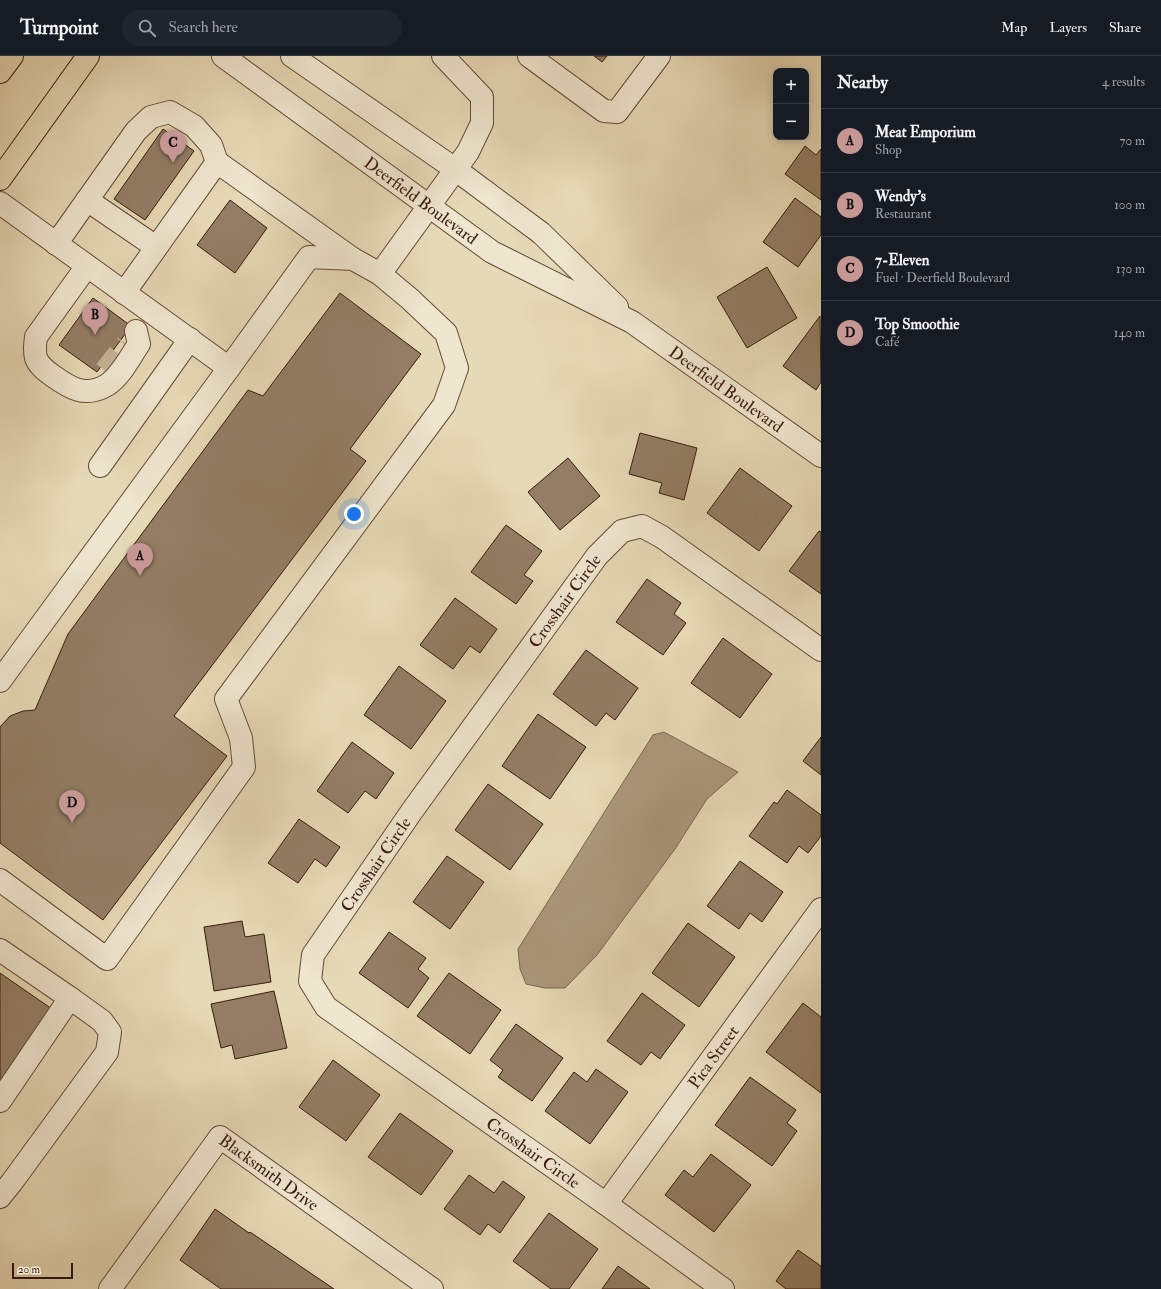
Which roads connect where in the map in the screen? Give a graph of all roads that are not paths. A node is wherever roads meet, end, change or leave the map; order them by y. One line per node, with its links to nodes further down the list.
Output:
1 (12, 56): 8 (main road)
2 (88, 56): 11 (main road)
3 (222, 56): 14 (street, Deerfield Boulevard)
4 (292, 56): 10 (street, Deerfield Boulevard)
5 (443, 56): 10 (street)
6 (529, 56): 7 (street)
7 (659, 56)
8 (0, 72)
9 (217, 162): 12 (street); 16 (street); 17 (street)
10 (455, 169): 14 (street); 22 (street, Deerfield Boulevard)
11 (0, 179)
12 (88, 200): 15 (street); 16 (street)
13 (0, 203): 15 (street)
14 (428, 206): 19 (street); 22 (street, Deerfield Boulevard)
15 (56, 244): 18 (street)
16 (156, 247): 20 (street)
17 (353, 259): 19 (street); 24 (street)
18 (87, 266): 20 (street); 26 (street)
19 (380, 274): 31 (street)
20 (124, 293): 21 (street)
21 (151, 312): 23 (street); 26 (street)
22 (632, 322): 27 (street, Deerfield Boulevard)
23 (190, 340): 24 (street); 28 (street)
24 (229, 368): 30 (street)
25 (105, 371): 26 (street)
26 (90, 391)
27 (821, 456)
28 (100, 466)
29 (821, 650): 37 (street, Crosshair Circle)
30 (0, 680)
31 (0, 880)
32 (821, 909): 37 (street, Pica Street)
33 (0, 950): 34 (street)
34 (70, 998): 35 (street); 36 (street)
35 (0, 1101)
36 (0, 1197)
37 (606, 1204): 40 (street, Crosshair Circle)
38 (110, 1289): 39 (street, Blacksmith Drive)
39 (432, 1289)
40 (723, 1289)

